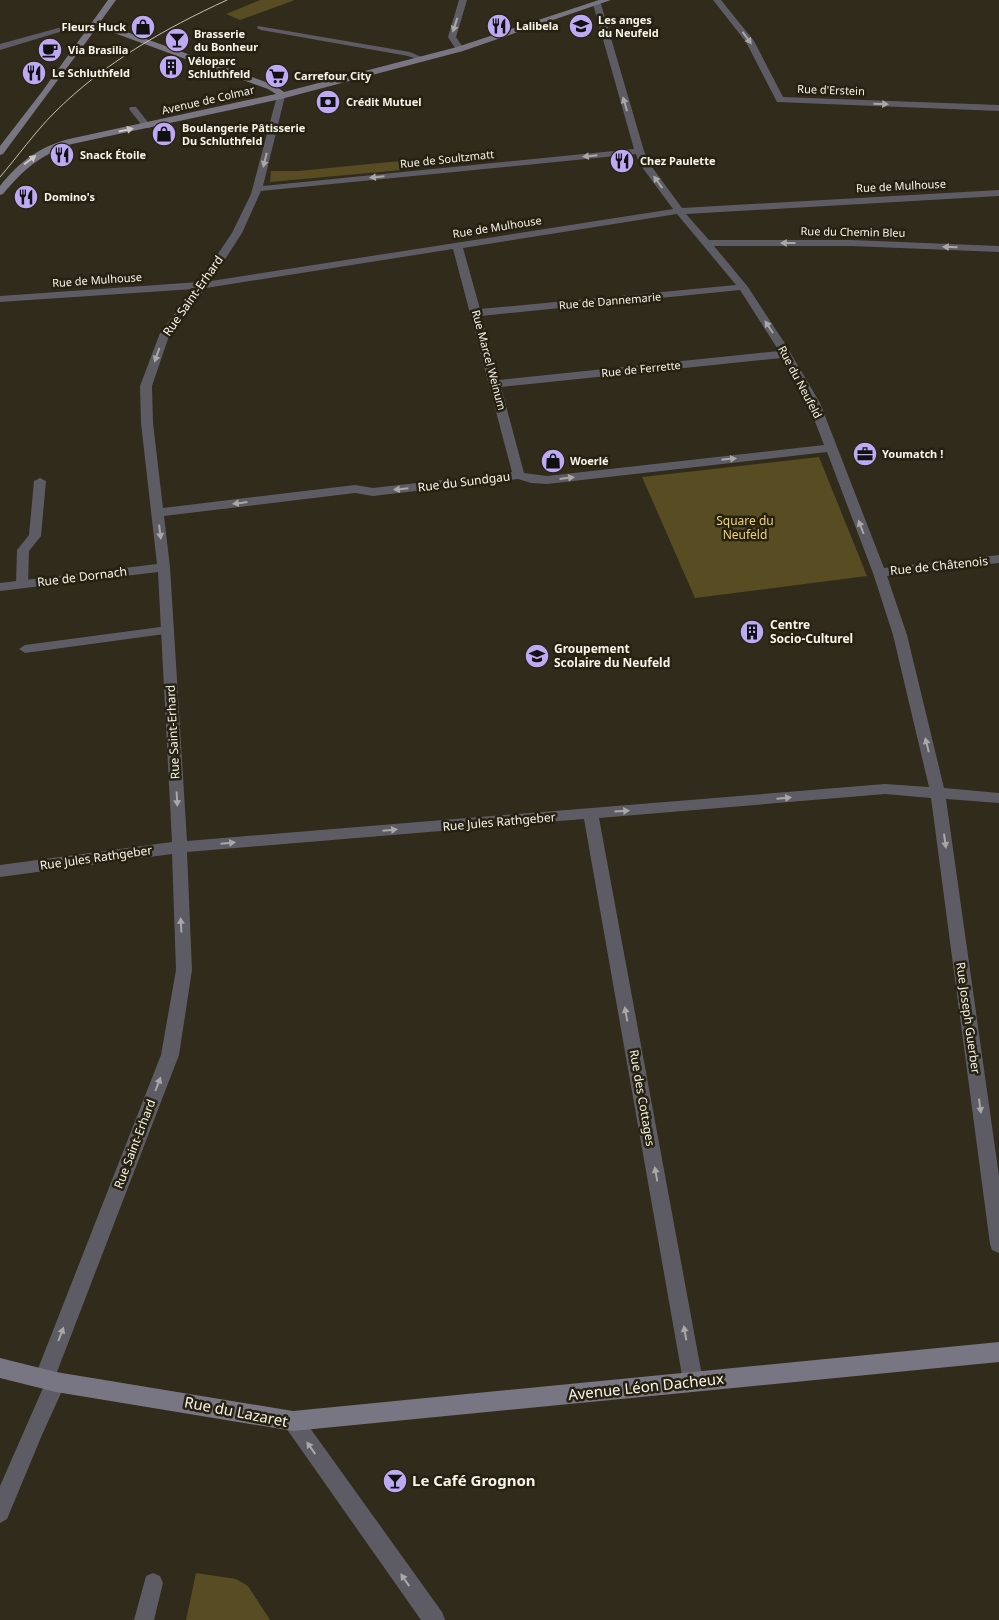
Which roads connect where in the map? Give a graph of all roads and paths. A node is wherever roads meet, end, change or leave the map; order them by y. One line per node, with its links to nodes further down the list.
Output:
1 (112, 0): 6 (street)
2 (464, 0): 9 (street, one-way to 9)
3 (607, 0): 5 (street, Avenue de Colmar)
4 (717, 0): 12 (street, Rue d'Erstein, one-way to 12)
5 (597, 4): 9 (street, Avenue de Colmar); 15 (street, Rue du Neufeld, one-way to 5)
6 (93, 27): 8 (street); 11 (street); 16 (street)
7 (261, 28): 10 (lane)
8 (0, 47)
9 (460, 49): 10 (street, Avenue de Colmar)
10 (422, 59): 11 (street, Avenue de Colmar)
11 (281, 96): 14 (street, Avenue de Colmar); 17 (street, Rue Saint-Erhard, one-way to 17)
12 (999, 108)
13 (132, 109): 14 (lane)
14 (147, 126): 18 (street, Avenue de Colmar, one-way to 14)
15 (639, 151): 17 (street, Rue de Soultzmatt, one-way to 17); 20 (street, Rue du Neufeld, one-way to 15)
16 (0, 152)
17 (257, 189): 24 (street, Rue Saint-Erhard)
18 (0, 192)
19 (999, 193): 20 (street, Rue de Mulhouse)
20 (679, 211): 21 (street, Rue du Neufeld); 22 (street, Rue de Mulhouse)
21 (707, 243): 23 (street, Rue du Chemin Bleu, one-way to 21); 25 (street, Rue du Neufeld)
22 (458, 245): 24 (street, Rue de Mulhouse); 27 (street, Rue Marcel Weinum)
23 (999, 249)
24 (202, 285): 26 (street, Rue de Mulhouse); 33 (street, Rue Saint-Erhard, one-way to 33)
25 (743, 286): 27 (street, Rue de Dannemarie); 28 (street, Rue du Neufeld, one-way to 25)
26 (0, 299)
27 (476, 313): 29 (street, Rue Marcel Weinum)
28 (786, 354): 29 (street, Rue de Ferrette); 30 (street, Rue du Neufeld)
29 (496, 384): 31 (street, Rue Marcel Weinum)
30 (831, 448): 31 (street, Rue du Sundgau, one-way to 30); 36 (street, Rue du Neufeld, one-way to 30)
31 (519, 475): 33 (street, Rue du Sundgau, one-way to 33)
32 (40, 481): 37 (lane)
33 (157, 512): 35 (street, Rue Saint-Erhard, one-way to 35)
34 (999, 559): 36 (street, Rue de Châtenois)
35 (164, 567): 37 (street, Rue de Dornach); 39 (street, Rue Saint-Erhard)
36 (879, 573): 41 (street, Rue du Neufeld, one-way to 36)
37 (22, 584): 38 (street, Rue de Dornach)
38 (0, 587)
39 (168, 630): 40 (lane); 44 (street, Rue Saint-Erhard, one-way to 44)
40 (25, 649)
41 (937, 793): 42 (street, Rue Jules Rathgeber); 43 (street, Rue Jules Rathgeber, one-way to 41); 46 (street, Rue Joseph Guerber, one-way to 46)
42 (999, 798)
43 (591, 814): 44 (street, Rue Jules Rathgeber, one-way to 43); 50 (street, Rue des Cottages, one-way to 43)
44 (180, 847): 45 (street, Rue Jules Rathgeber); 49 (street, Rue Saint-Erhard, one-way to 44)
45 (0, 871)
46 (999, 1244)
47 (999, 1352): 50 (street, Avenue Léon Dacheux)
48 (0, 1368): 49 (street, Rue du Lazaret)
49 (50, 1381): 51 (street, Rue du Lazaret); 52 (street, Rue Saint-Erhard)
50 (693, 1382): 51 (street, Avenue Léon Dacheux)
51 (293, 1421): 55 (street, Rue du Lazaret, one-way to 51)
52 (0, 1512)
53 (152, 1583): 54 (lane)
54 (144, 1620)
55 (434, 1620)

